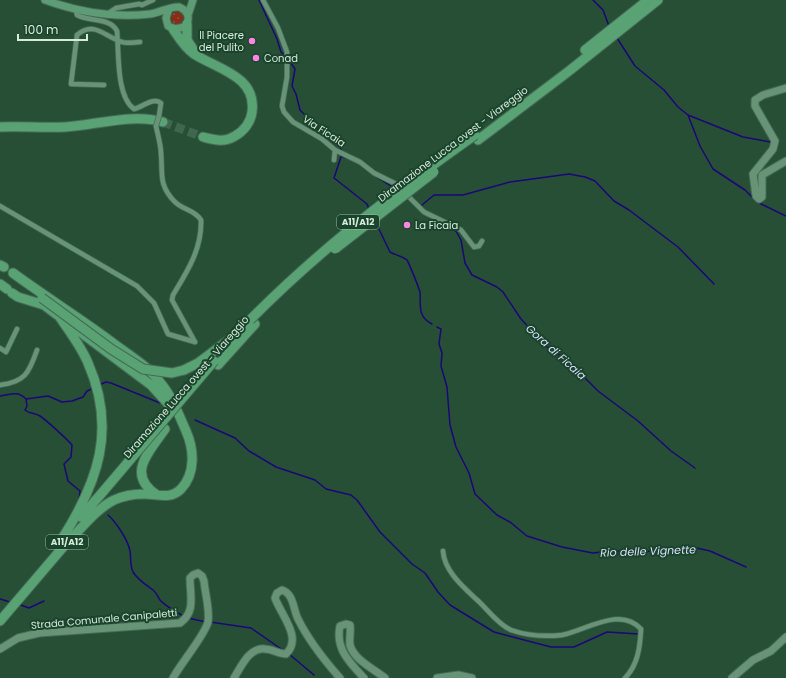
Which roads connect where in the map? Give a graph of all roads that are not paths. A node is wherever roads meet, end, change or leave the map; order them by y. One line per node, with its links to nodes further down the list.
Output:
1 (45, 0): 10 (main road)
2 (153, 0): 8 (street)
3 (188, 0): 9 (main road)
4 (193, 0): 14 (main road)
5 (264, 0): 26 (street, Via Ficaia)
6 (648, 0): 20 (highway, Diramazione Lucca ovest - Viareggio / A11/A12)
7 (658, 0): 20 (highway, Diramazione Lucca ovest - Viareggio / A11/A12)
8 (142, 5): 12 (street); 13 (street)
9 (180, 7): 11 (main road); 14 (main road)
10 (76, 10): 12 (main road); 17 (street)
11 (170, 10): 13 (main road); 16 (main road)
12 (107, 14): 13 (main road)
13 (147, 14): 16 (main road)
14 (188, 15): 15 (main road)
15 (187, 24): 16 (main road); 19 (highway)
16 (170, 26): 19 (highway)
17 (118, 40): 18 (street); 21 (street); 23 (street)
18 (140, 42)
19 (200, 57): 25 (highway)
20 (568, 68): 36 (highway, Diramazione Lucca ovest - Viareggio / A11/A12, bridge)
21 (104, 85)
22 (786, 88): 28 (street)
23 (159, 121): 24 (highway); 31 (street)
24 (0, 127)
25 (203, 137)
26 (340, 152): 27 (street); 29 (street, Via Ficaia)
27 (334, 160)
28 (786, 161)
29 (396, 184)
30 (409, 197): 32 (street)
31 (0, 206)
32 (482, 241)
33 (13, 273): 35 (highway)
34 (6, 289): 37 (highway)
35 (35, 290): 39 (highway, bridge); 44 (highway)
36 (253, 322): 39 (highway, Diramazione Lucca ovest - Viareggio / A11/A12); 42 (highway, Diramazione Lucca ovest - Viareggio / A11/A12)
37 (69, 326): 44 (highway); 48 (highway)
38 (18, 329): 40 (street)
39 (234, 336): 42 (highway, Diramazione Lucca ovest - Viareggio / A11/A12)
40 (0, 348)
41 (37, 350): 43 (street)
42 (216, 363): 45 (highway, Diramazione Lucca ovest - Viareggio / A11/A12); 46 (highway, Diramazione Lucca ovest - Viareggio / A11/A12, bridge)
43 (0, 385)
44 (185, 428): 47 (highway)
45 (164, 429): 46 (highway, Diramazione Lucca ovest - Viareggio / A11/A12); 47 (highway)
46 (104, 495): 48 (highway, Diramazione Lucca ovest - Viareggio / A11/A12)
47 (158, 496): 48 (highway)
48 (64, 541): 50 (highway, Diramazione Lucca ovest - Viareggio / A11/A12)
49 (443, 551): 62 (street)
50 (27, 586): 51 (highway, Diramazione Lucca ovest - Viareggio / A11/A12); 52 (highway, Diramazione Lucca ovest - Viareggio / A11/A12)
51 (0, 613)
52 (0, 621)
53 (786, 637): 63 (street)
54 (0, 649): 55 (street, Strada Comunale Canipaletti)
55 (173, 678)
56 (234, 678): 57 (street)
57 (340, 678)
58 (364, 678): 59 (street)
59 (386, 678)
60 (437, 678): 61 (street)
61 (472, 678)
62 (625, 678)
63 (732, 678)

